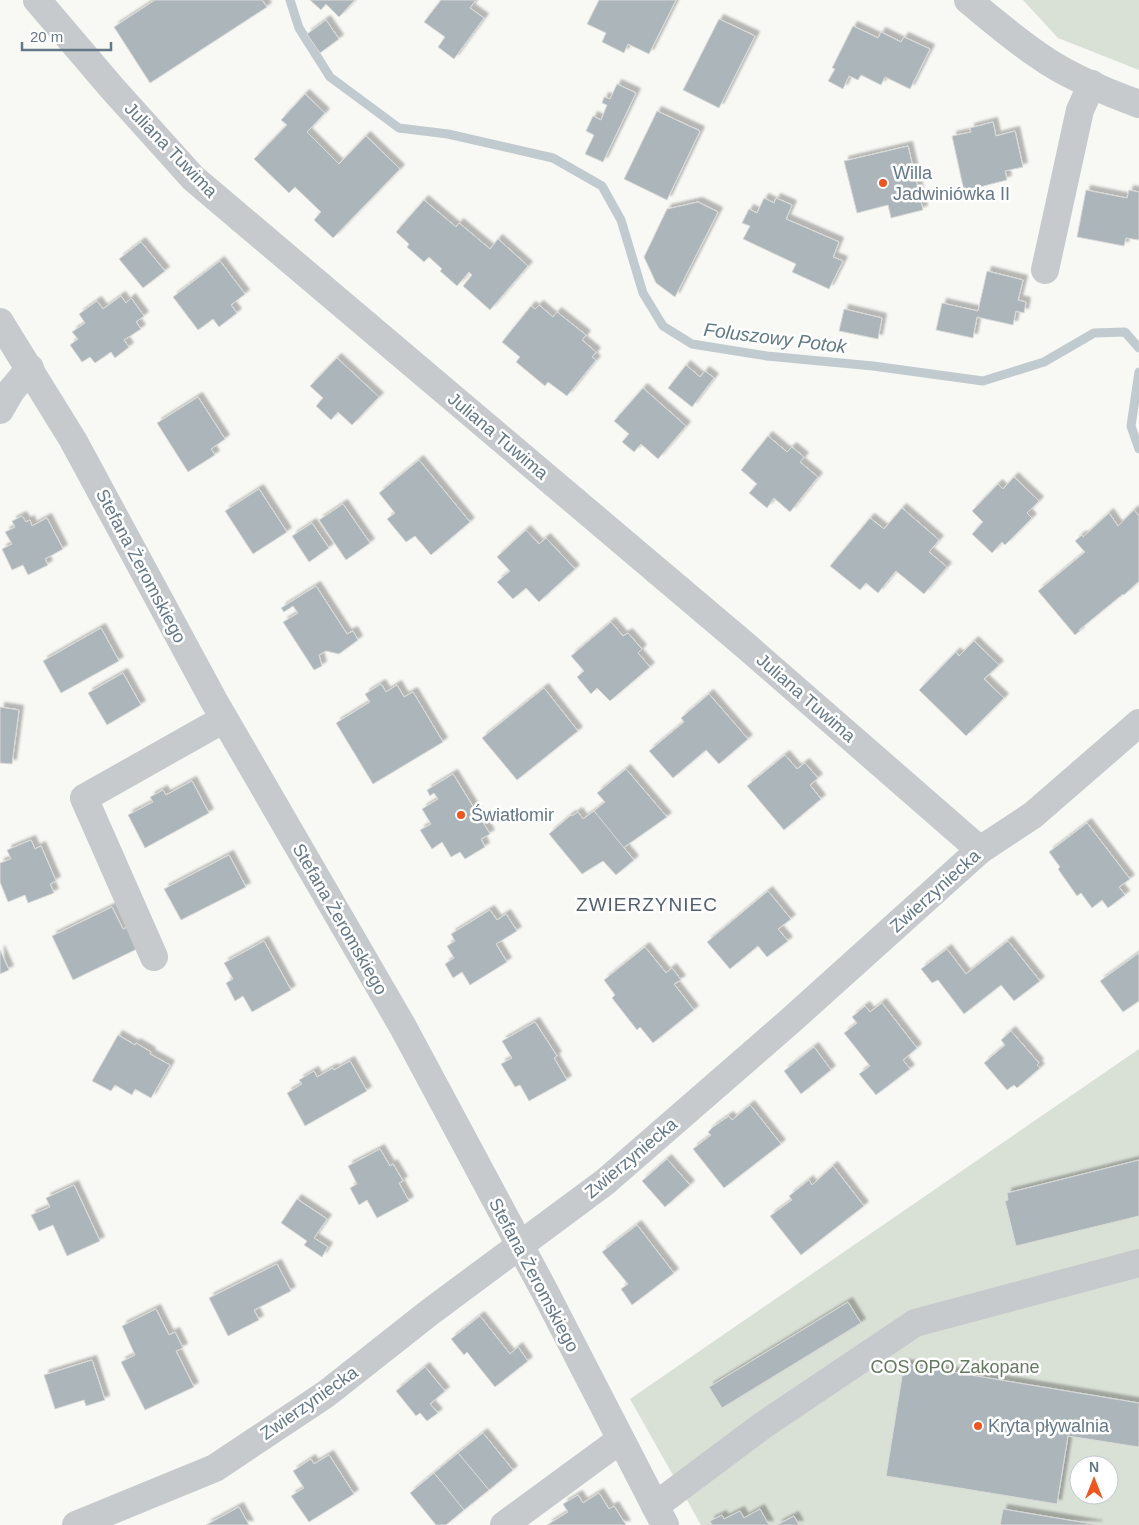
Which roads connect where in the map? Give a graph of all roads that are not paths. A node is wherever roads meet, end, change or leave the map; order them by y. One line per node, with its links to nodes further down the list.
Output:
1 (37, 0): 11 (street, Juliana Tuwima)
2 (968, 0): 3 (street)
3 (1092, 84): 4 (street); 5 (street)
4 (1139, 104)
5 (1045, 270)
6 (0, 322): 7 (street, Stefana Żeromskiego)
7 (30, 368): 8 (street); 9 (street, Stefana Żeromskiego)
8 (0, 410)
9 (224, 719): 12 (street); 13 (street, Stefana Żeromskiego)
10 (1139, 723): 11 (street, Zwierzyniecka)
11 (980, 850): 13 (street, Zwierzyniecka)
12 (154, 957)
13 (520, 1245): 15 (street, Stefana Żeromskiego); 17 (street, Zwierzyniecka)
14 (1139, 1262): 16 (street)
15 (620, 1440): 16 (street, Stefana Żeromskiego); 18 (street)
16 (660, 1516)
17 (76, 1525)
18 (504, 1525)

